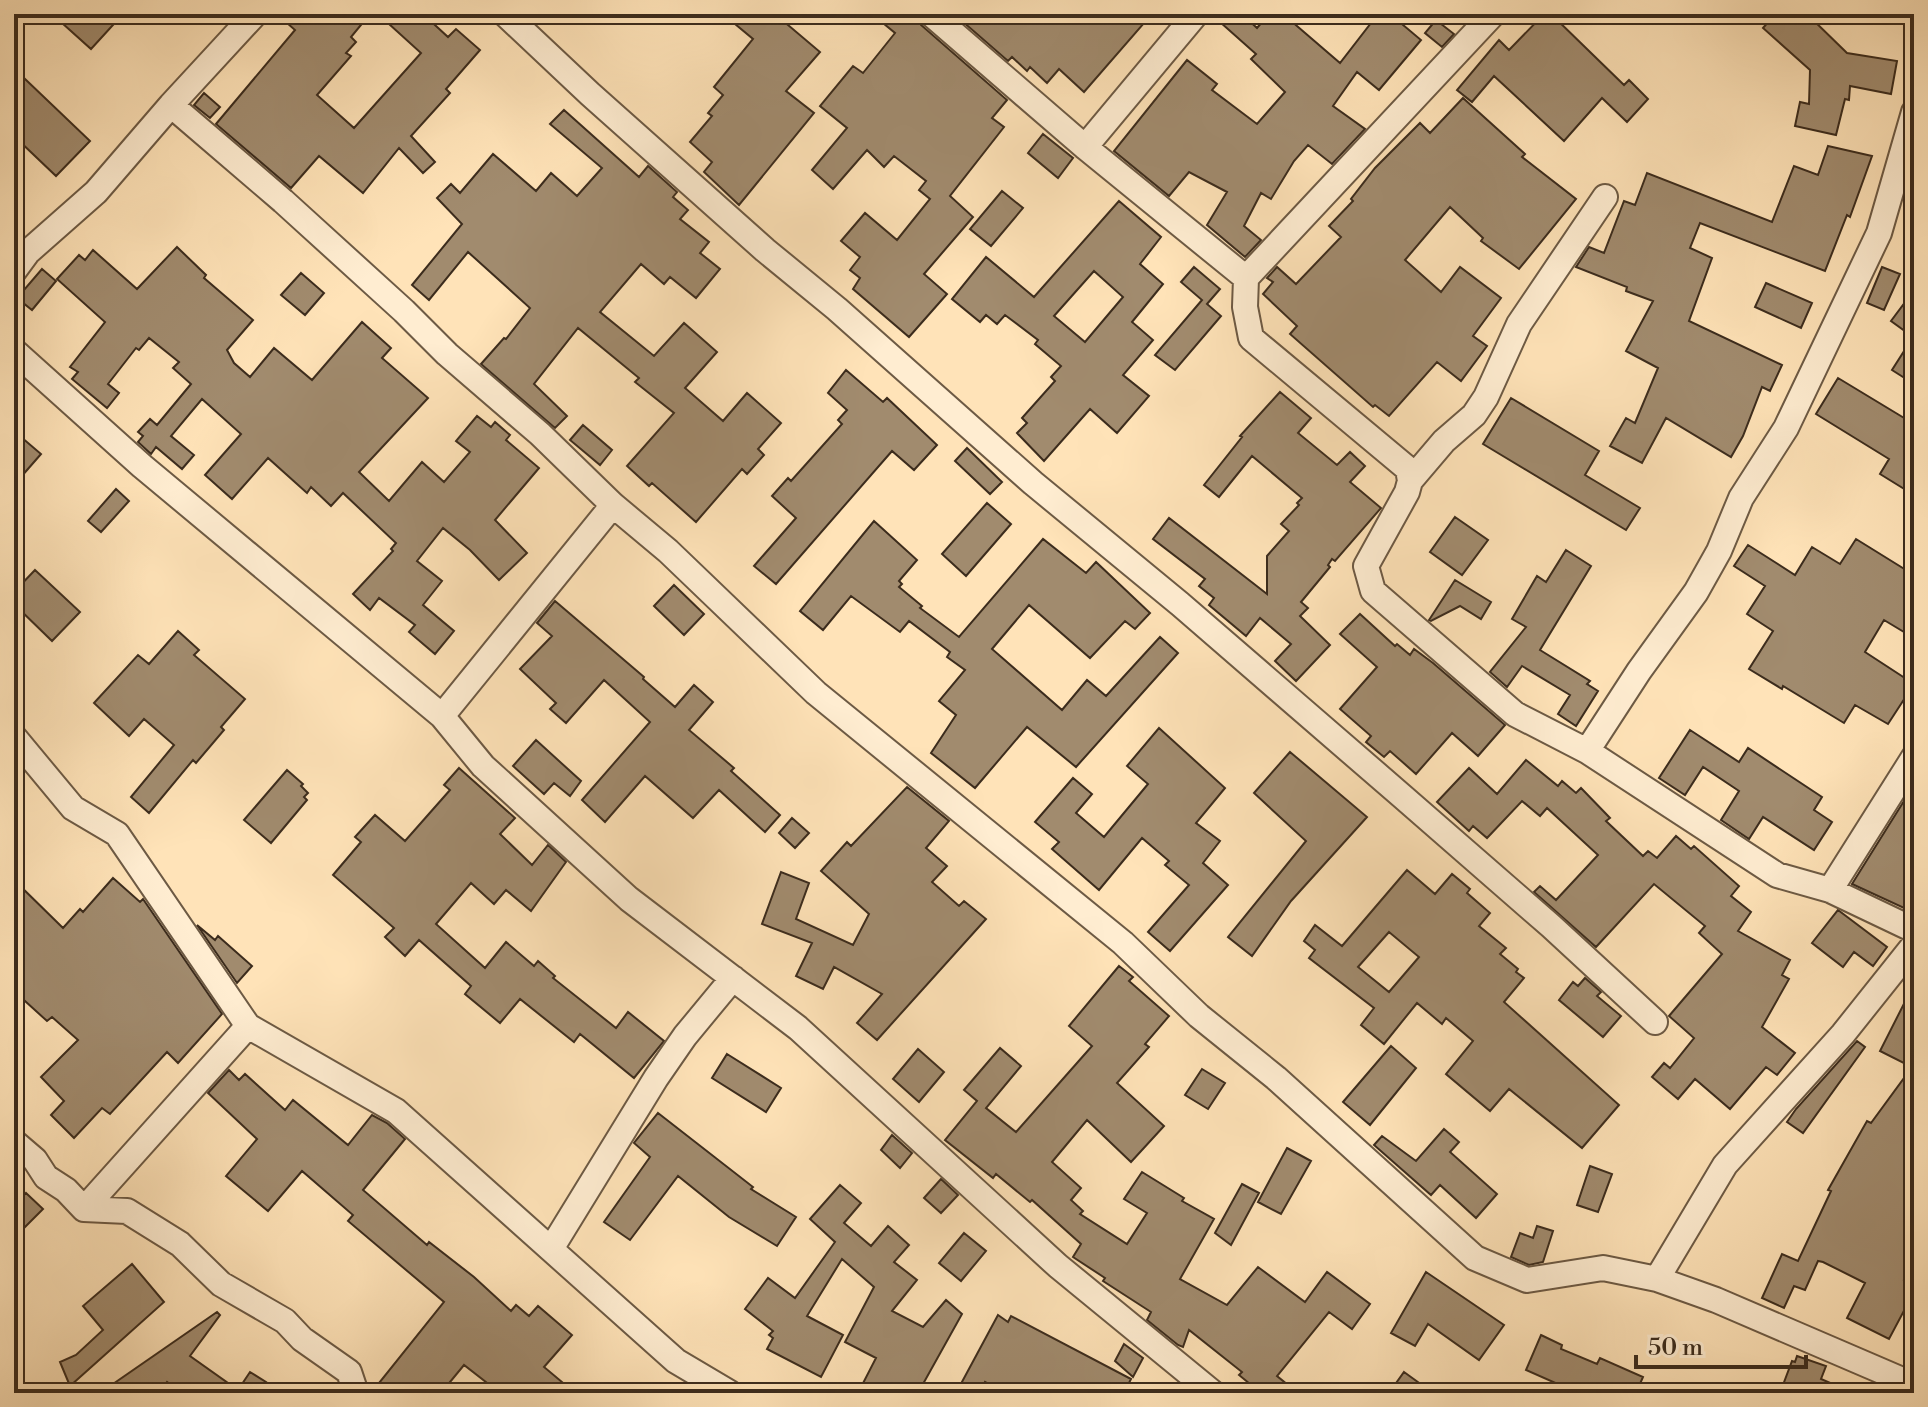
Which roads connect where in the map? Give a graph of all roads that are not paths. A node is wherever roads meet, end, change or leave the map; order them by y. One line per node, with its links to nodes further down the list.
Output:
1 (255, 14): 6 (street)
2 (505, 14): 23 (street)
3 (931, 14): 8 (street)
4 (1196, 14): 8 (street)
5 (1493, 14): 11 (street)
6 (171, 105): 10 (street); 14 (street)
7 (1914, 112): 17 (street)
8 (1085, 147): 11 (street)
9 (1605, 197): 13 (street)
10 (19, 254)
11 (1246, 278): 13 (street)
12 (14, 351): 15 (street)
13 (1410, 481): 17 (street)
14 (613, 505): 15 (street); 28 (street)
15 (442, 716): 22 (street)
16 (14, 737): 24 (street)
17 (1587, 751): 19 (street)
18 (1914, 757): 19 (street)
19 (1830, 890): 20 (street)
20 (1914, 930)
21 (1914, 945): 28 (street)
22 (733, 978): 27 (street); 32 (street)
23 (1655, 1022)
24 (248, 1026): 26 (street); 27 (street)
25 (14, 1142): 26 (street)
26 (84, 1209): 30 (street)
27 (551, 1249): 31 (street)
28 (1657, 1279): 29 (street)
29 (1914, 1385)
30 (356, 1393)
31 (730, 1393)
32 (1213, 1393)

